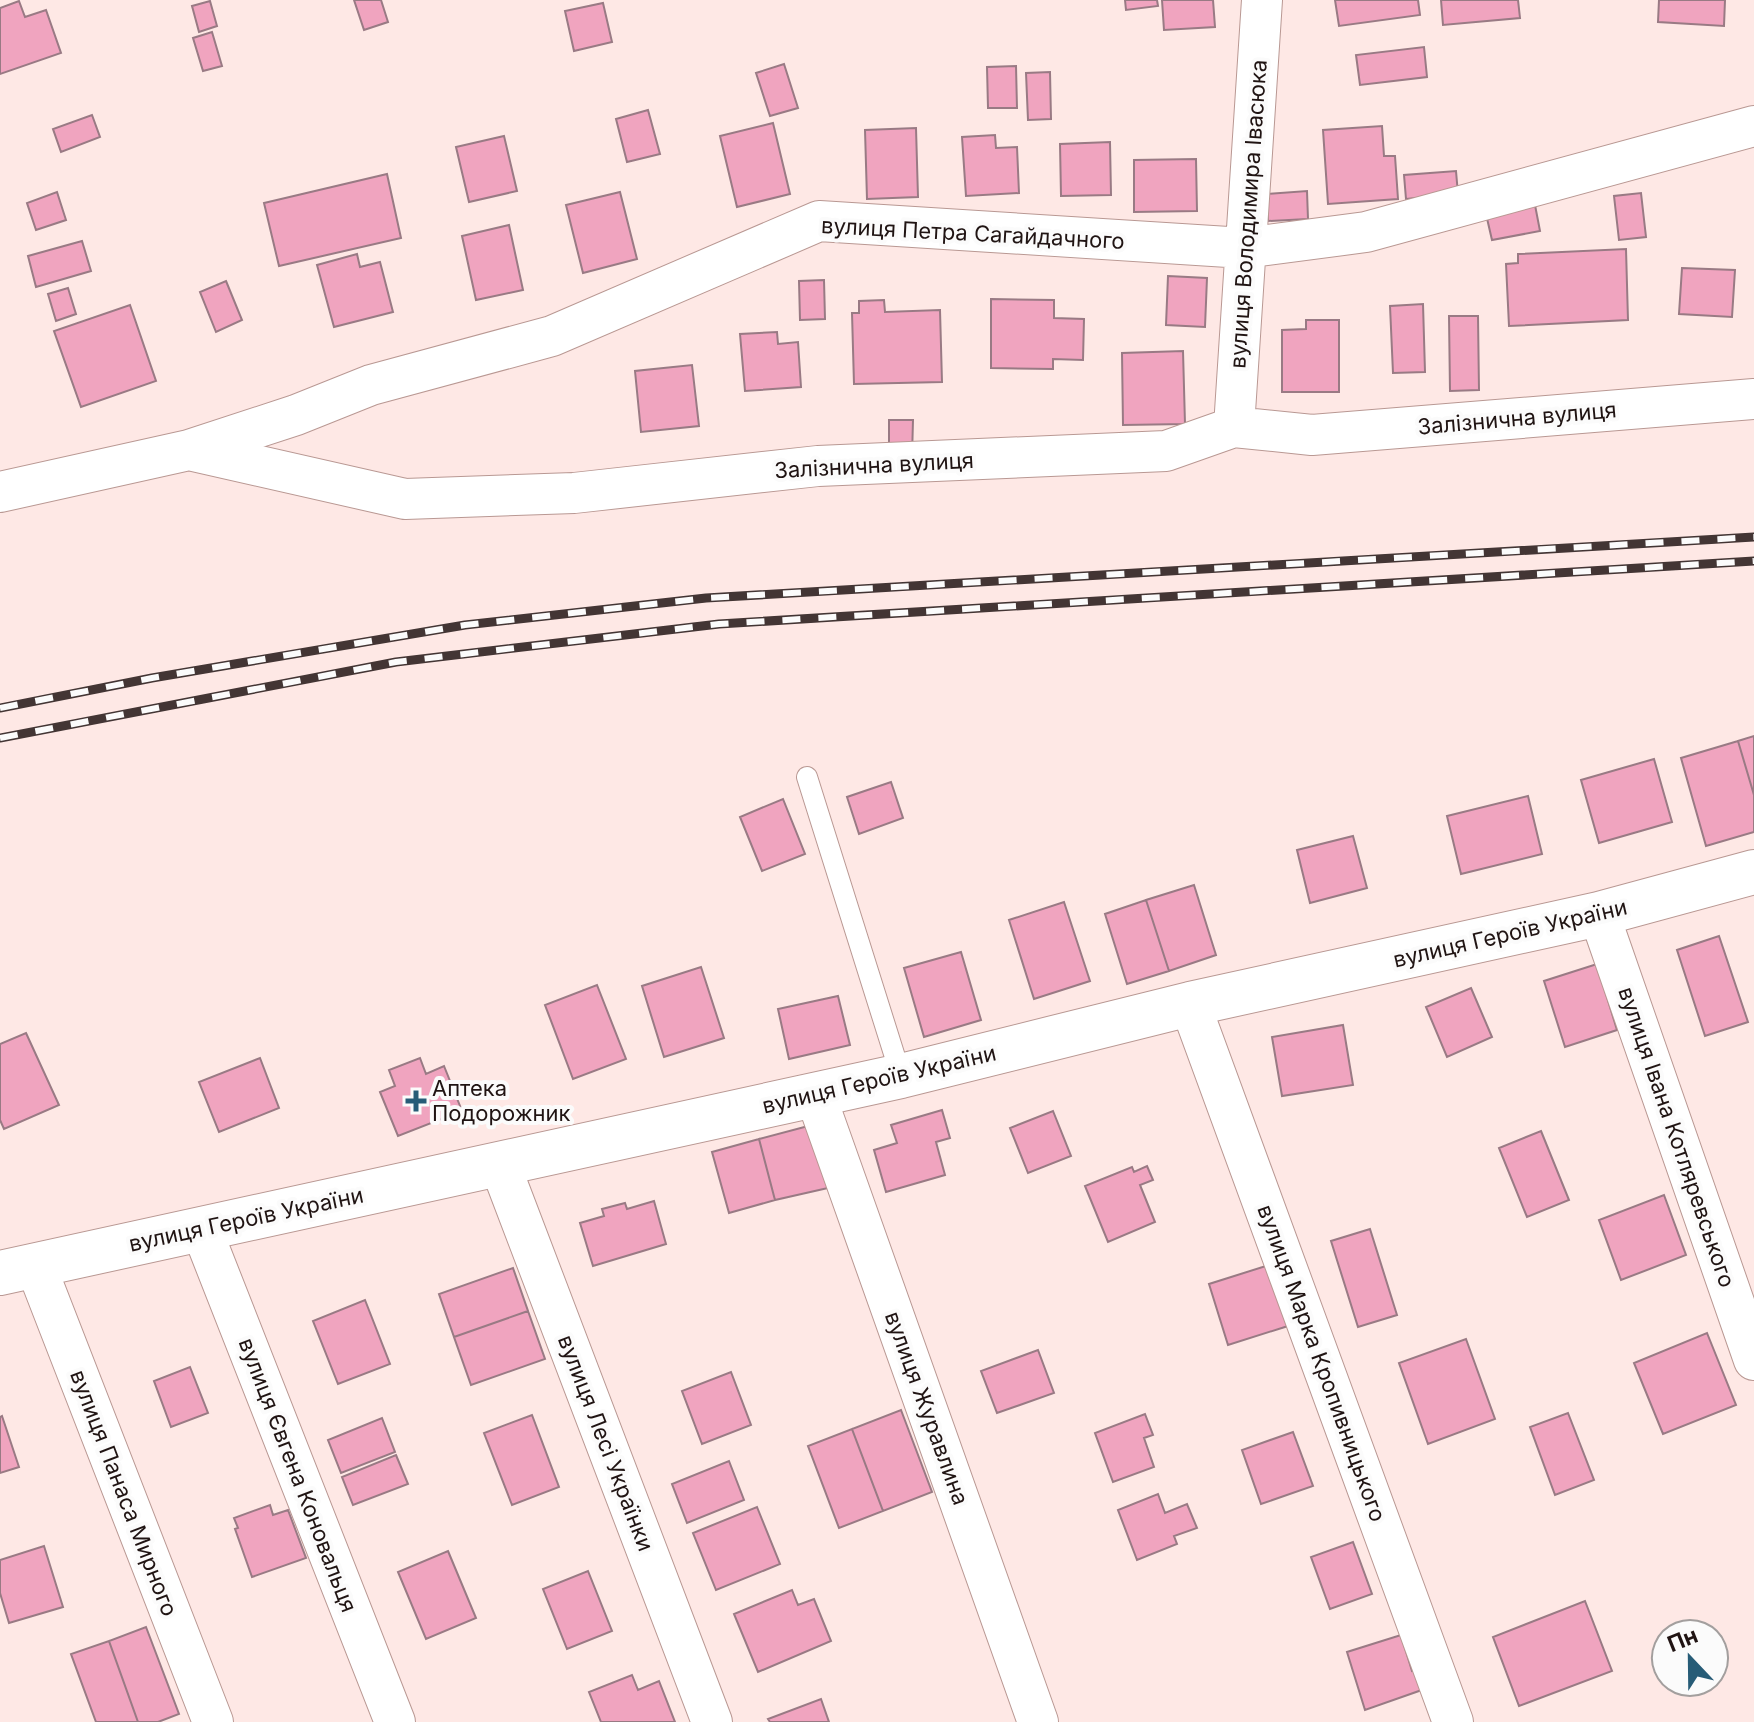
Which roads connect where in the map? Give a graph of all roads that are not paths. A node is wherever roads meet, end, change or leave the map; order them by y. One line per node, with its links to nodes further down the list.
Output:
1 (1262, 0): 3 (street, вулиця Володимира Івасюка)
2 (1754, 126): 3 (street, вулиця Петра Сагайдачного)
3 (1244, 248): 5 (street, вулиця Володимира Івасюка); 6 (street, вулиця Петра Сагайдачного)
4 (1754, 399): 5 (street, Залізнична вулиця)
5 (1234, 427): 6 (street, Залізнична вулиця)
6 (189, 450): 7 (street, Залізнична вулиця)
7 (0, 492)
8 (807, 777): 12 (lane)
9 (1754, 872): 10 (street, вулиця Героїв України)
10 (1599, 914): 11 (street, вулиця Героїв України); 17 (street, вулиця Івана Котляревського)
11 (1190, 1004): 12 (street, вулиця Героїв України); 22 (street, вулиця Марка Кропивницького)
12 (901, 1076): 13 (street, вулиця Героїв України)
13 (815, 1094): 14 (street, вулиця Героїв України); 21 (street, вулиця Журавлина)
14 (500, 1165): 15 (street, вулиця Героїв України); 20 (street, вулиця Лесі Українки)
15 (201, 1228): 16 (street, вулиця Героїв України); 19 (street, вулиця Євгена Коновальця)
16 (18, 1269): 18 (street, вулиця Панаса Мирного)
17 (1754, 1360)
18 (213, 1722)
19 (395, 1722)
20 (712, 1722)
21 (1038, 1722)
22 (1453, 1722)

